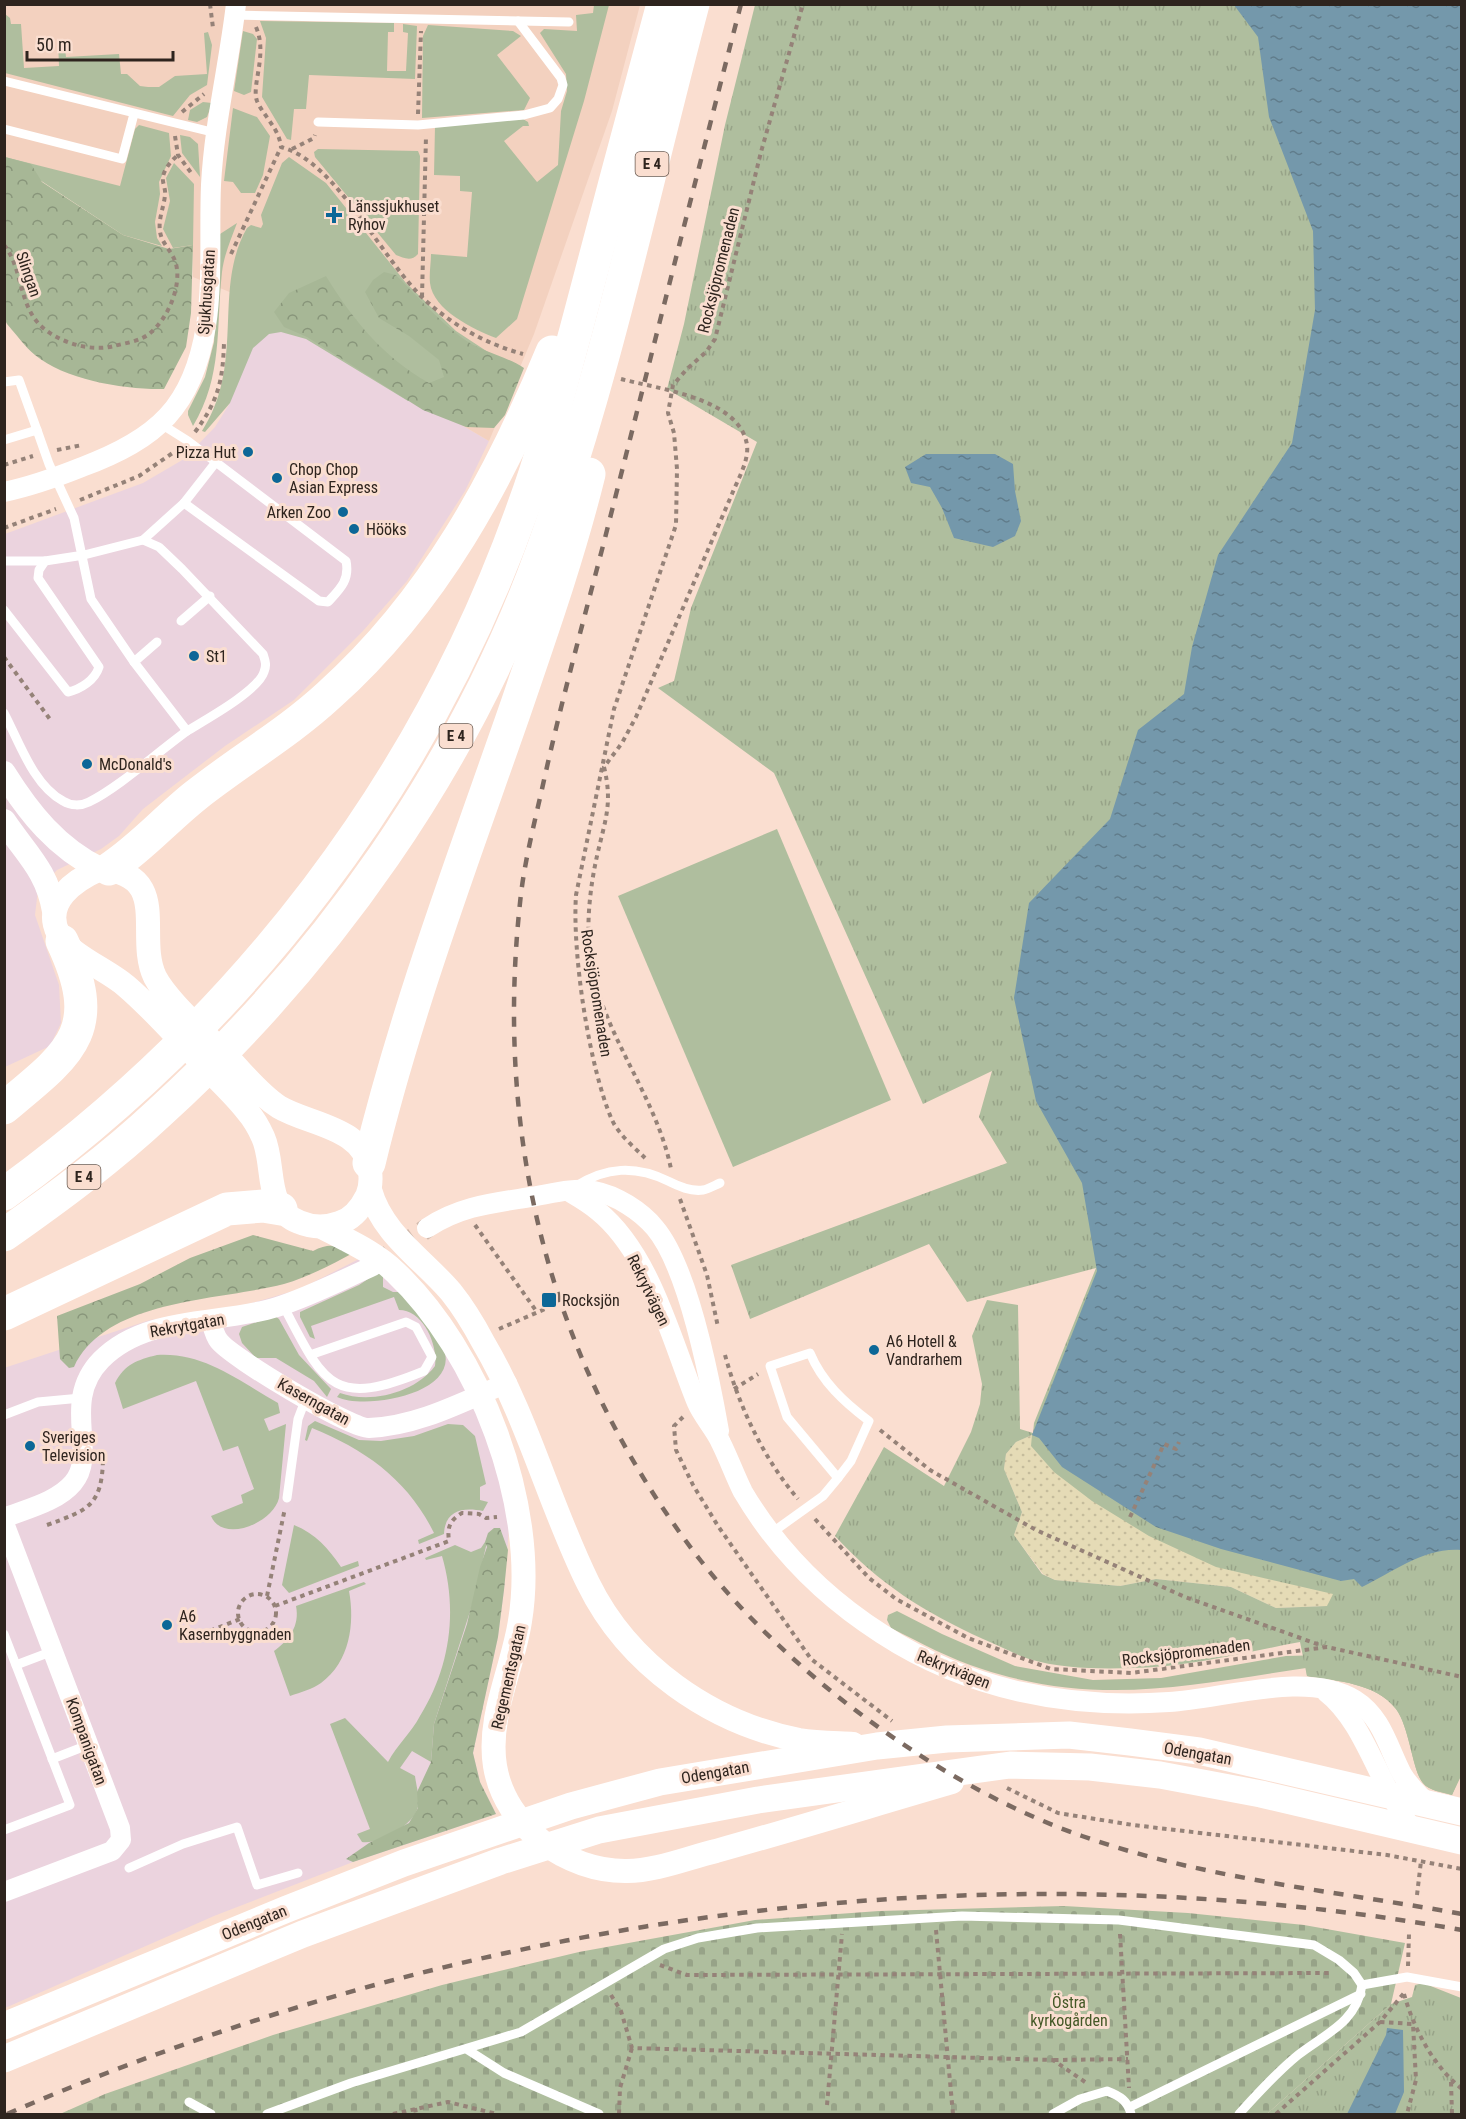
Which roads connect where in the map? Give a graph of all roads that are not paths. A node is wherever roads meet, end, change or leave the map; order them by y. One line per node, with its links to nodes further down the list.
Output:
1 (663, 4): 11 (highway, E 4)
2 (693, 4): 12 (highway, E 4)
3 (235, 10): 4 (lane); 10 (street, Sjukhusgatan)
4 (518, 21): 5 (lane); 8 (lane)
5 (569, 22)
6 (4, 81): 7 (lane)
7 (134, 114): 9 (lane); 10 (lane)
8 (318, 122)
9 (4, 129)
10 (216, 133): 14 (street, Sjukhusgatan)
11 (608, 213): 36 (highway); 44 (highway, E 4)
12 (613, 324): 41 (highway); 48 (highway, E 4)
13 (4, 382): 15 (lane)
14 (161, 424): 17 (lane); 18 (street, Sjukhusgatan)
15 (37, 430): 16 (lane); 18 (lane)
16 (4, 440)
17 (216, 462): 22 (lane); 22 (lane)
18 (55, 478): 19 (street, Sjukhusgatan); 24 (lane)
19 (31, 486): 20 (street, Sjukhusgatan); 21 (street, Sjukhusgatan)
20 (4, 492)
21 (4, 502)
22 (184, 503): 23 (lane)
23 (143, 540): 24 (lane); 27 (lane)
24 (84, 555): 26 (lane); 31 (lane)
25 (4, 561): 26 (lane)
26 (45, 561): 28 (lane)
27 (210, 596): 29 (lane); 33 (lane)
28 (4, 610)
29 (181, 621)
30 (157, 642): 31 (lane)
31 (134, 662): 33 (lane)
32 (4, 713): 33 (lane)
33 (187, 731)
34 (4, 774): 36 (street)
35 (4, 821): 37 (street)
36 (104, 869): 37 (street); 38 (street)
37 (58, 926): 38 (street); 40 (highway)
38 (163, 1005): 39 (street)
39 (256, 1103): 41 (street); 45 (street)
40 (4, 1108)
41 (370, 1177): 46 (street); 54 (street)
42 (720, 1183): 43 (lane)
43 (568, 1191): 47 (street, Rekrytvägen); 58 (street, Rekrytvägen); 58 (street, Rekrytvägen)
44 (4, 1194)
45 (281, 1209): 46 (street, Regementsgatan); 51 (highway)
46 (322, 1227): 55 (street, Regementsgatan)
47 (428, 1228)
48 (4, 1235)
49 (373, 1266): 50 (street, Rekrytgatan)
50 (283, 1305): 52 (street, Rekrytgatan); 53 (lane)
51 (4, 1314)
52 (211, 1320): 56 (street, Rekrytgatan); 57 (street, Kaserngatan)
53 (310, 1355): 53 (lane)
54 (507, 1383): 55 (street, Kaserngatan); 70 (street)
55 (481, 1394): 57 (street, Kaserngatan); 72 (street, Regementsgatan)
56 (81, 1398): 59 (lane); 62 (street, Rekrytgatan)
57 (306, 1398): 61 (lane)
58 (706, 1403): 64 (street, Rekrytvägen)
59 (4, 1415)
60 (838, 1478): 60 (lane); 64 (lane)
61 (287, 1498)
62 (4, 1518)
63 (4, 1523): 66 (street, Kompanigatan)
64 (770, 1534): 68 (street, Rekrytvägen)
65 (4, 1634): 67 (lane)
66 (53, 1651): 67 (lane); 69 (street, Kompanigatan)
67 (16, 1665): 71 (lane)
68 (1321, 1688): 73 (street); 74 (street, Rekrytvägen)
69 (88, 1745): 71 (lane); 81 (street, Kompanigatan)
70 (877, 1746): 73 (main road, Odengatan); 84 (main road, Odengatan)
71 (52, 1759): 77 (lane)
72 (1010, 1765): 76 (main road, Odengatan); 86 (main road, Odengatan)
73 (1389, 1795): 74 (main road, Odengatan); 76 (street)
74 (1429, 1805): 75 (main road, Odengatan)
75 (1461, 1812)
76 (1412, 1828): 78 (main road, Odengatan)
77 (4, 1830)
78 (1461, 1841)
79 (129, 1868): 80 (lane)
80 (298, 1873)
81 (4, 1892)
82 (1461, 1987): 83 (lane)
83 (1361, 1990): 85 (lane); 88 (lane); 93 (lane)
84 (4, 2026)
85 (468, 2050): 90 (lane); 91 (lane)
86 (4, 2058)
87 (189, 2102): 89 (lane)
88 (1130, 2111): 92 (lane)
89 (212, 2115)
90 (267, 2115)
91 (599, 2115)
92 (1053, 2115)
93 (1239, 2115)

